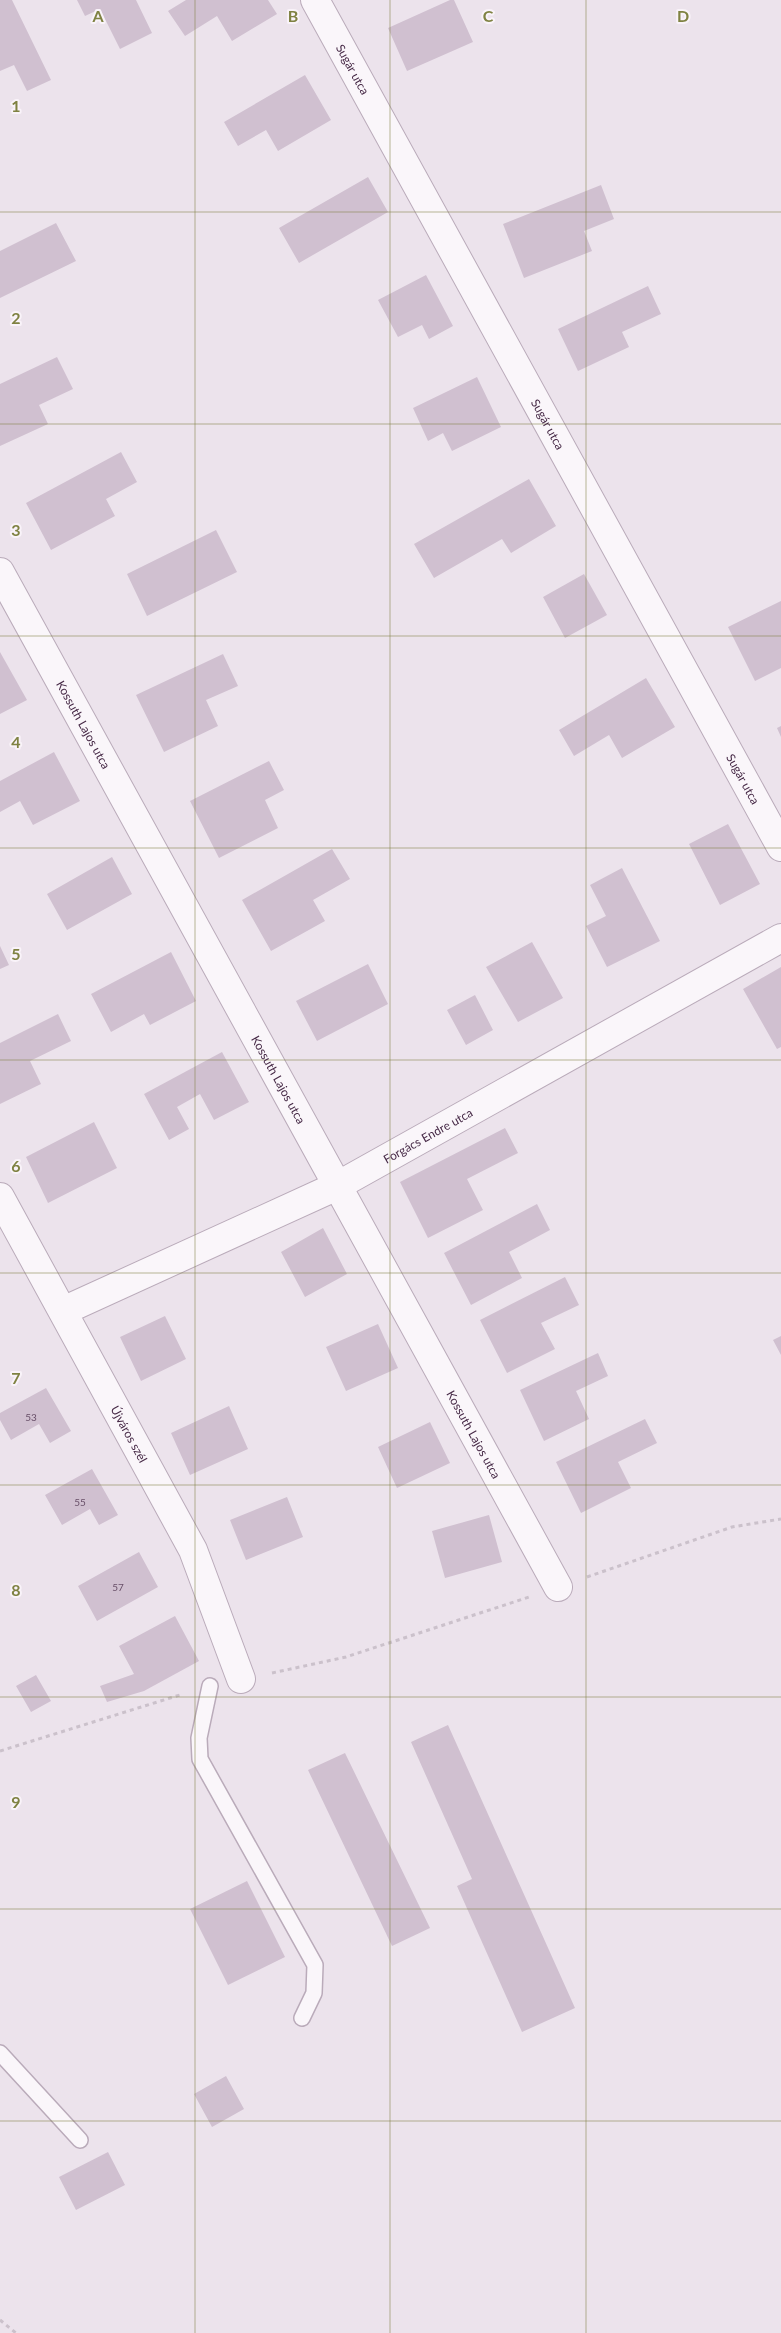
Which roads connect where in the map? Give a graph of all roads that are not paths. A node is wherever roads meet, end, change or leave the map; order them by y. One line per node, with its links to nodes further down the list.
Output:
1 (315, 0): 3 (street, Sugár utca)
2 (0, 572): 5 (street, Kossuth Lajos utca)
3 (781, 847)
4 (781, 938): 5 (street, Forgács Endre utca)
5 (337, 1186): 7 (street, Forgács Endre utca); 8 (street, Kossuth Lajos utca)
6 (0, 1197): 7 (street, Újváros szél)
7 (64, 1311): 9 (street, Újváros szél)
8 (558, 1587)
9 (241, 1679)
10 (210, 1686): 11 (lane)
11 (302, 2018)
12 (0, 2053): 13 (lane)
13 (80, 2140)

